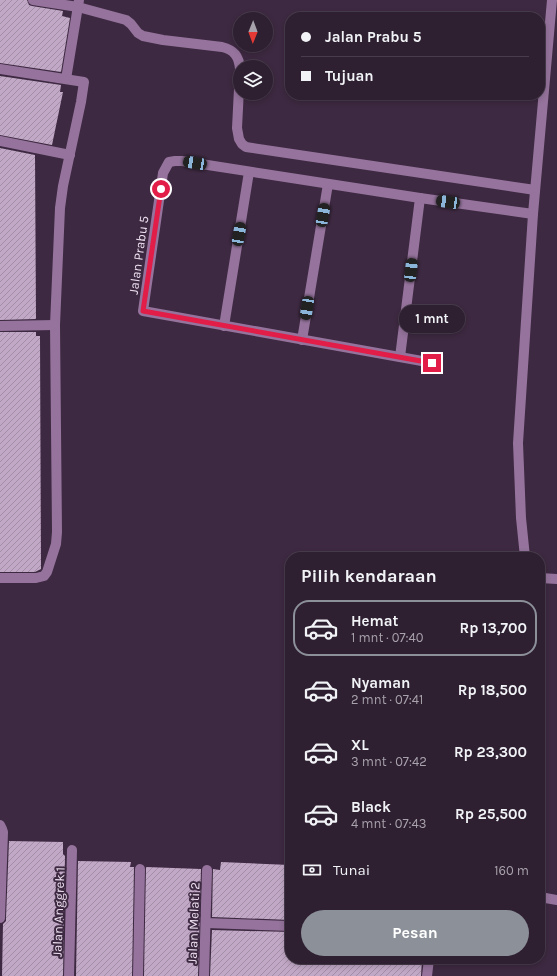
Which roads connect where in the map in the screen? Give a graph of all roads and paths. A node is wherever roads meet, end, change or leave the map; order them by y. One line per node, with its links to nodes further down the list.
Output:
1 (33, 0): 3 (street)
2 (552, 0): 4 (street)
3 (79, 3): 6 (street); 13 (street)
4 (554, 16): 7 (street)
5 (0, 69): 6 (street)
6 (66, 79): 10 (street)
7 (545, 98)
8 (545, 100): 13 (street)
9 (0, 141): 10 (street)
10 (70, 155): 16 (street)
11 (250, 172): 12 (street); 18 (street); 18 (street, Jalan Prabu 5)
12 (328, 184): 14 (street); 19 (street)
13 (535, 190): 15 (street)
14 (420, 198): 15 (street); 20 (street)
15 (533, 214): 22 (street)
16 (55, 325): 17 (street); 23 (street)
17 (0, 326)
18 (224, 326): 19 (street)
19 (302, 340): 20 (street)
20 (400, 357): 21 (street)
21 (432, 363)
22 (524, 552)
23 (0, 578)
24 (545, 578): 25 (street)
25 (557, 578)
26 (0, 825): 30 (street)
27 (72, 850): 37 (street, Jalan Anggrek 1)
28 (140, 869): 38 (street)
29 (207, 870): 34 (street, Jalan Melati 2)
30 (1, 892): 33 (street)
31 (545, 898): 32 (street)
32 (557, 900)
33 (0, 918)
34 (206, 923): 35 (street); 39 (street, Jalan Melati 2)
35 (285, 926)
36 (428, 964): 40 (street)
37 (69, 976)
38 (138, 976)
39 (204, 976)
40 (427, 976)

